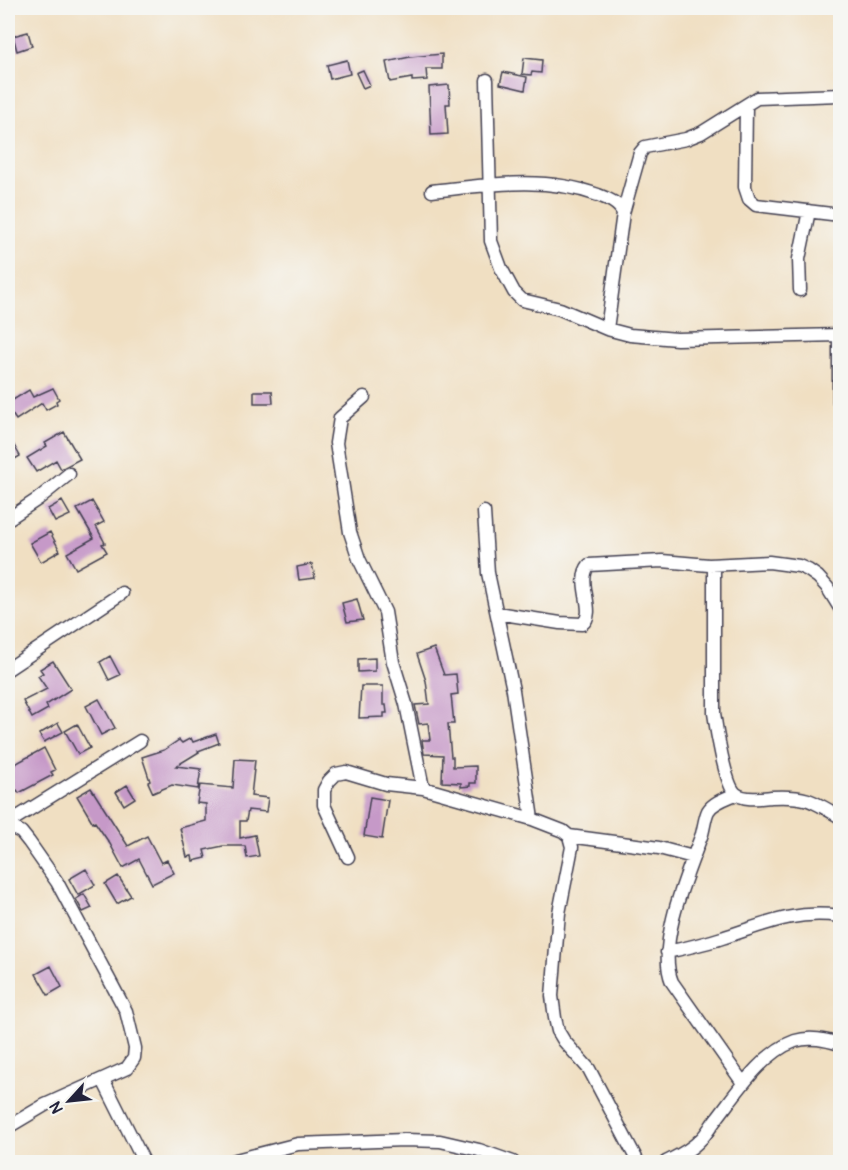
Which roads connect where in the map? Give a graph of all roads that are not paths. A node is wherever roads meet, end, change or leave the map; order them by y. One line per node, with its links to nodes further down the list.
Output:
1 (487, 80): 4 (street)
2 (840, 95): 3 (street)
3 (746, 105): 6 (street); 7 (street)
4 (489, 185): 5 (street); 7 (street); 10 (street)
5 (432, 191)
6 (809, 211): 8 (street); 9 (street)
7 (623, 213): 10 (street)
8 (840, 215)
9 (800, 291)
10 (607, 329): 11 (street)
11 (840, 335): 13 (street)
12 (364, 397): 23 (street)
13 (839, 402)
14 (69, 474): 16 (street)
15 (484, 512): 20 (street)
16 (8, 519)
17 (714, 565): 19 (street); 20 (street); 24 (street)
18 (122, 593): 21 (street)
19 (840, 608)
20 (497, 613): 26 (street)
21 (8, 669)
22 (140, 741): 27 (street)
23 (423, 788): 26 (street); 29 (street)
24 (736, 794): 25 (street); 30 (street)
25 (840, 817)
26 (532, 819): 28 (street)
27 (8, 824): 34 (street)
28 (569, 836): 30 (street); 40 (street)
29 (348, 857)
30 (693, 857): 32 (street)
31 (840, 916): 32 (street)
32 (667, 952): 35 (street)
33 (840, 1044): 35 (street)
34 (103, 1080): 36 (street); 37 (street)
35 (743, 1083): 41 (street)
36 (8, 1127)
37 (144, 1162)
38 (228, 1162): 39 (street)
39 (513, 1162)
40 (638, 1162)
41 (666, 1162)

